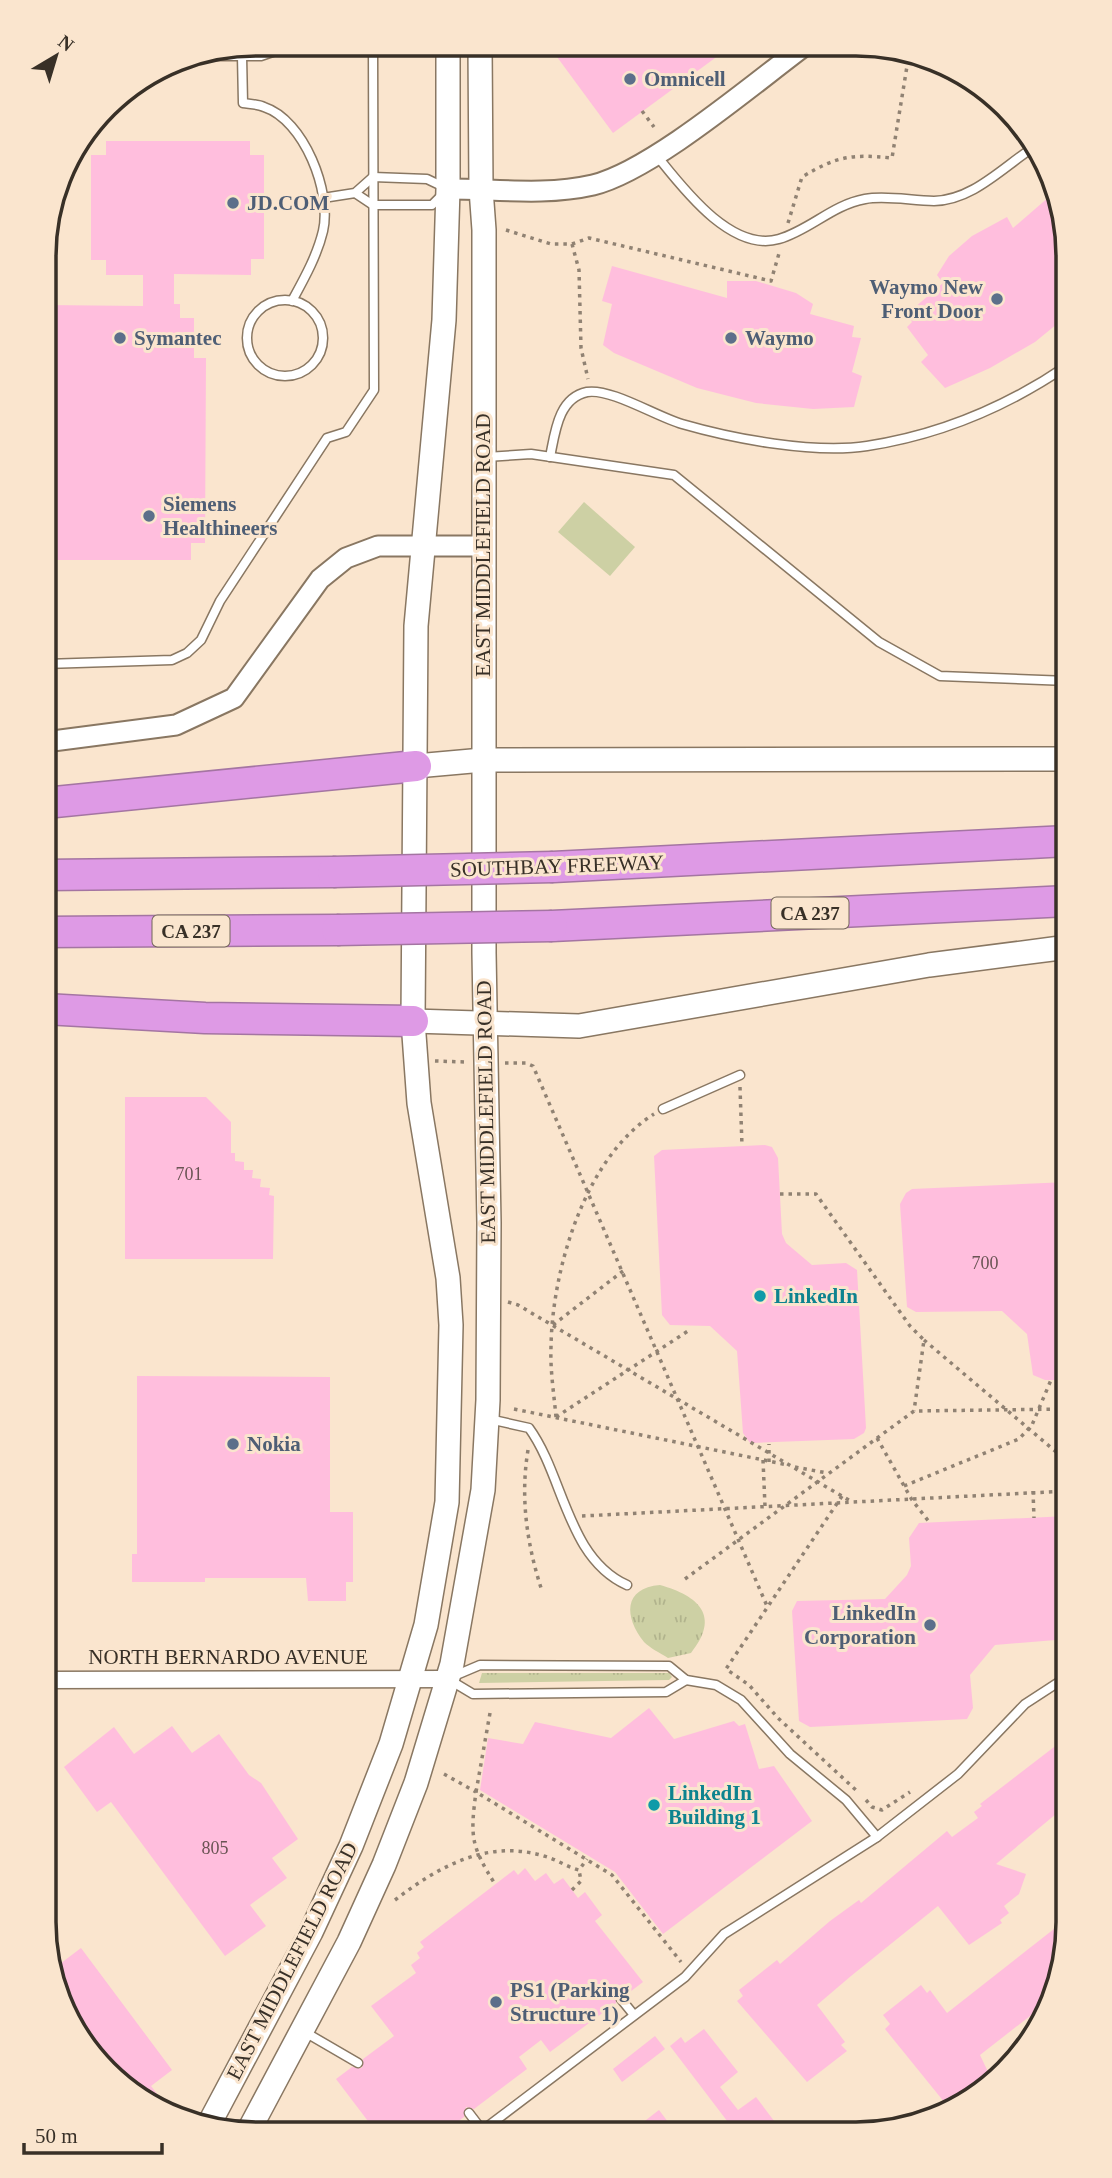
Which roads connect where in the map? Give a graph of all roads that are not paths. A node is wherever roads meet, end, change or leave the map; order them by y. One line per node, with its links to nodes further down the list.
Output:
1 (373, 56): 8 (lane)
2 (448, 56): 9 (main road, EAST MIDDLEFIELD ROAD)
3 (481, 56): 10 (main road, EAST MIDDLEFIELD ROAD)
4 (791, 56): 7 (street)
5 (242, 57): 12 (lane)
6 (1026, 152): 7 (lane)
7 (656, 154): 10 (street)
8 (373, 177): 9 (lane); 11 (lane); 13 (lane)
9 (448, 189): 10 (street); 13 (lane); 18 (main road, EAST MIDDLEFIELD ROAD)
10 (481, 189): 16 (main road, EAST MIDDLEFIELD ROAD)
11 (355, 193): 12 (lane); 13 (lane)
12 (323, 198): 14 (lane)
13 (373, 205): 20 (lane)
14 (292, 301): 14 (lane)
15 (1056, 372): 17 (lane)
16 (483, 457): 17 (lane); 19 (main road, EAST MIDDLEFIELD ROAD)
17 (550, 457): 21 (lane)
18 (422, 546): 19 (street); 22 (street); 25 (main road, EAST MIDDLEFIELD ROAD)
19 (482, 546): 24 (main road, EAST MIDDLEFIELD ROAD)
20 (56, 664)
21 (1056, 681)
22 (56, 741)
23 (1056, 759): 24 (main road)
24 (483, 760): 25 (main road); 34 (main road, EAST MIDDLEFIELD ROAD)
25 (416, 766): 26 (highway); 33 (main road, EAST MIDDLEFIELD ROAD)
26 (56, 802)
27 (1056, 842): 28 (highway, SOUTHBAY FREEWAY, bridge)
28 (56, 875)
29 (1056, 902): 30 (highway, CA 237, bridge)
30 (56, 932)
31 (1056, 949): 34 (main road)
32 (56, 1010): 33 (highway)
33 (413, 1021): 34 (main road); 39 (main road, EAST MIDDLEFIELD ROAD)
34 (484, 1024): 37 (main road, EAST MIDDLEFIELD ROAD)
35 (740, 1074): 36 (lane)
36 (663, 1109)
37 (488, 1412): 38 (lane); 40 (main road, EAST MIDDLEFIELD ROAD)
38 (627, 1585)
39 (413, 1677): 40 (street, NORTH BERNARDO AVENUE); 41 (street, NORTH BERNARDO AVENUE); 50 (main road, EAST MIDDLEFIELD ROAD)
40 (448, 1679): 42 (lane); 42 (lane); 47 (main road, EAST MIDDLEFIELD ROAD)
41 (56, 1680)
42 (686, 1680): 44 (lane)
43 (1056, 1684): 44 (lane)
44 (877, 1837): 46 (lane)
45 (621, 1999): 46 (lane)
46 (634, 2015): 53 (lane)
47 (302, 2031): 48 (lane); 51 (main road, EAST MIDDLEFIELD ROAD)
48 (358, 2063)
49 (469, 2113): 52 (lane)
50 (213, 2117)
51 (253, 2122)
52 (475, 2122)
53 (494, 2122)

